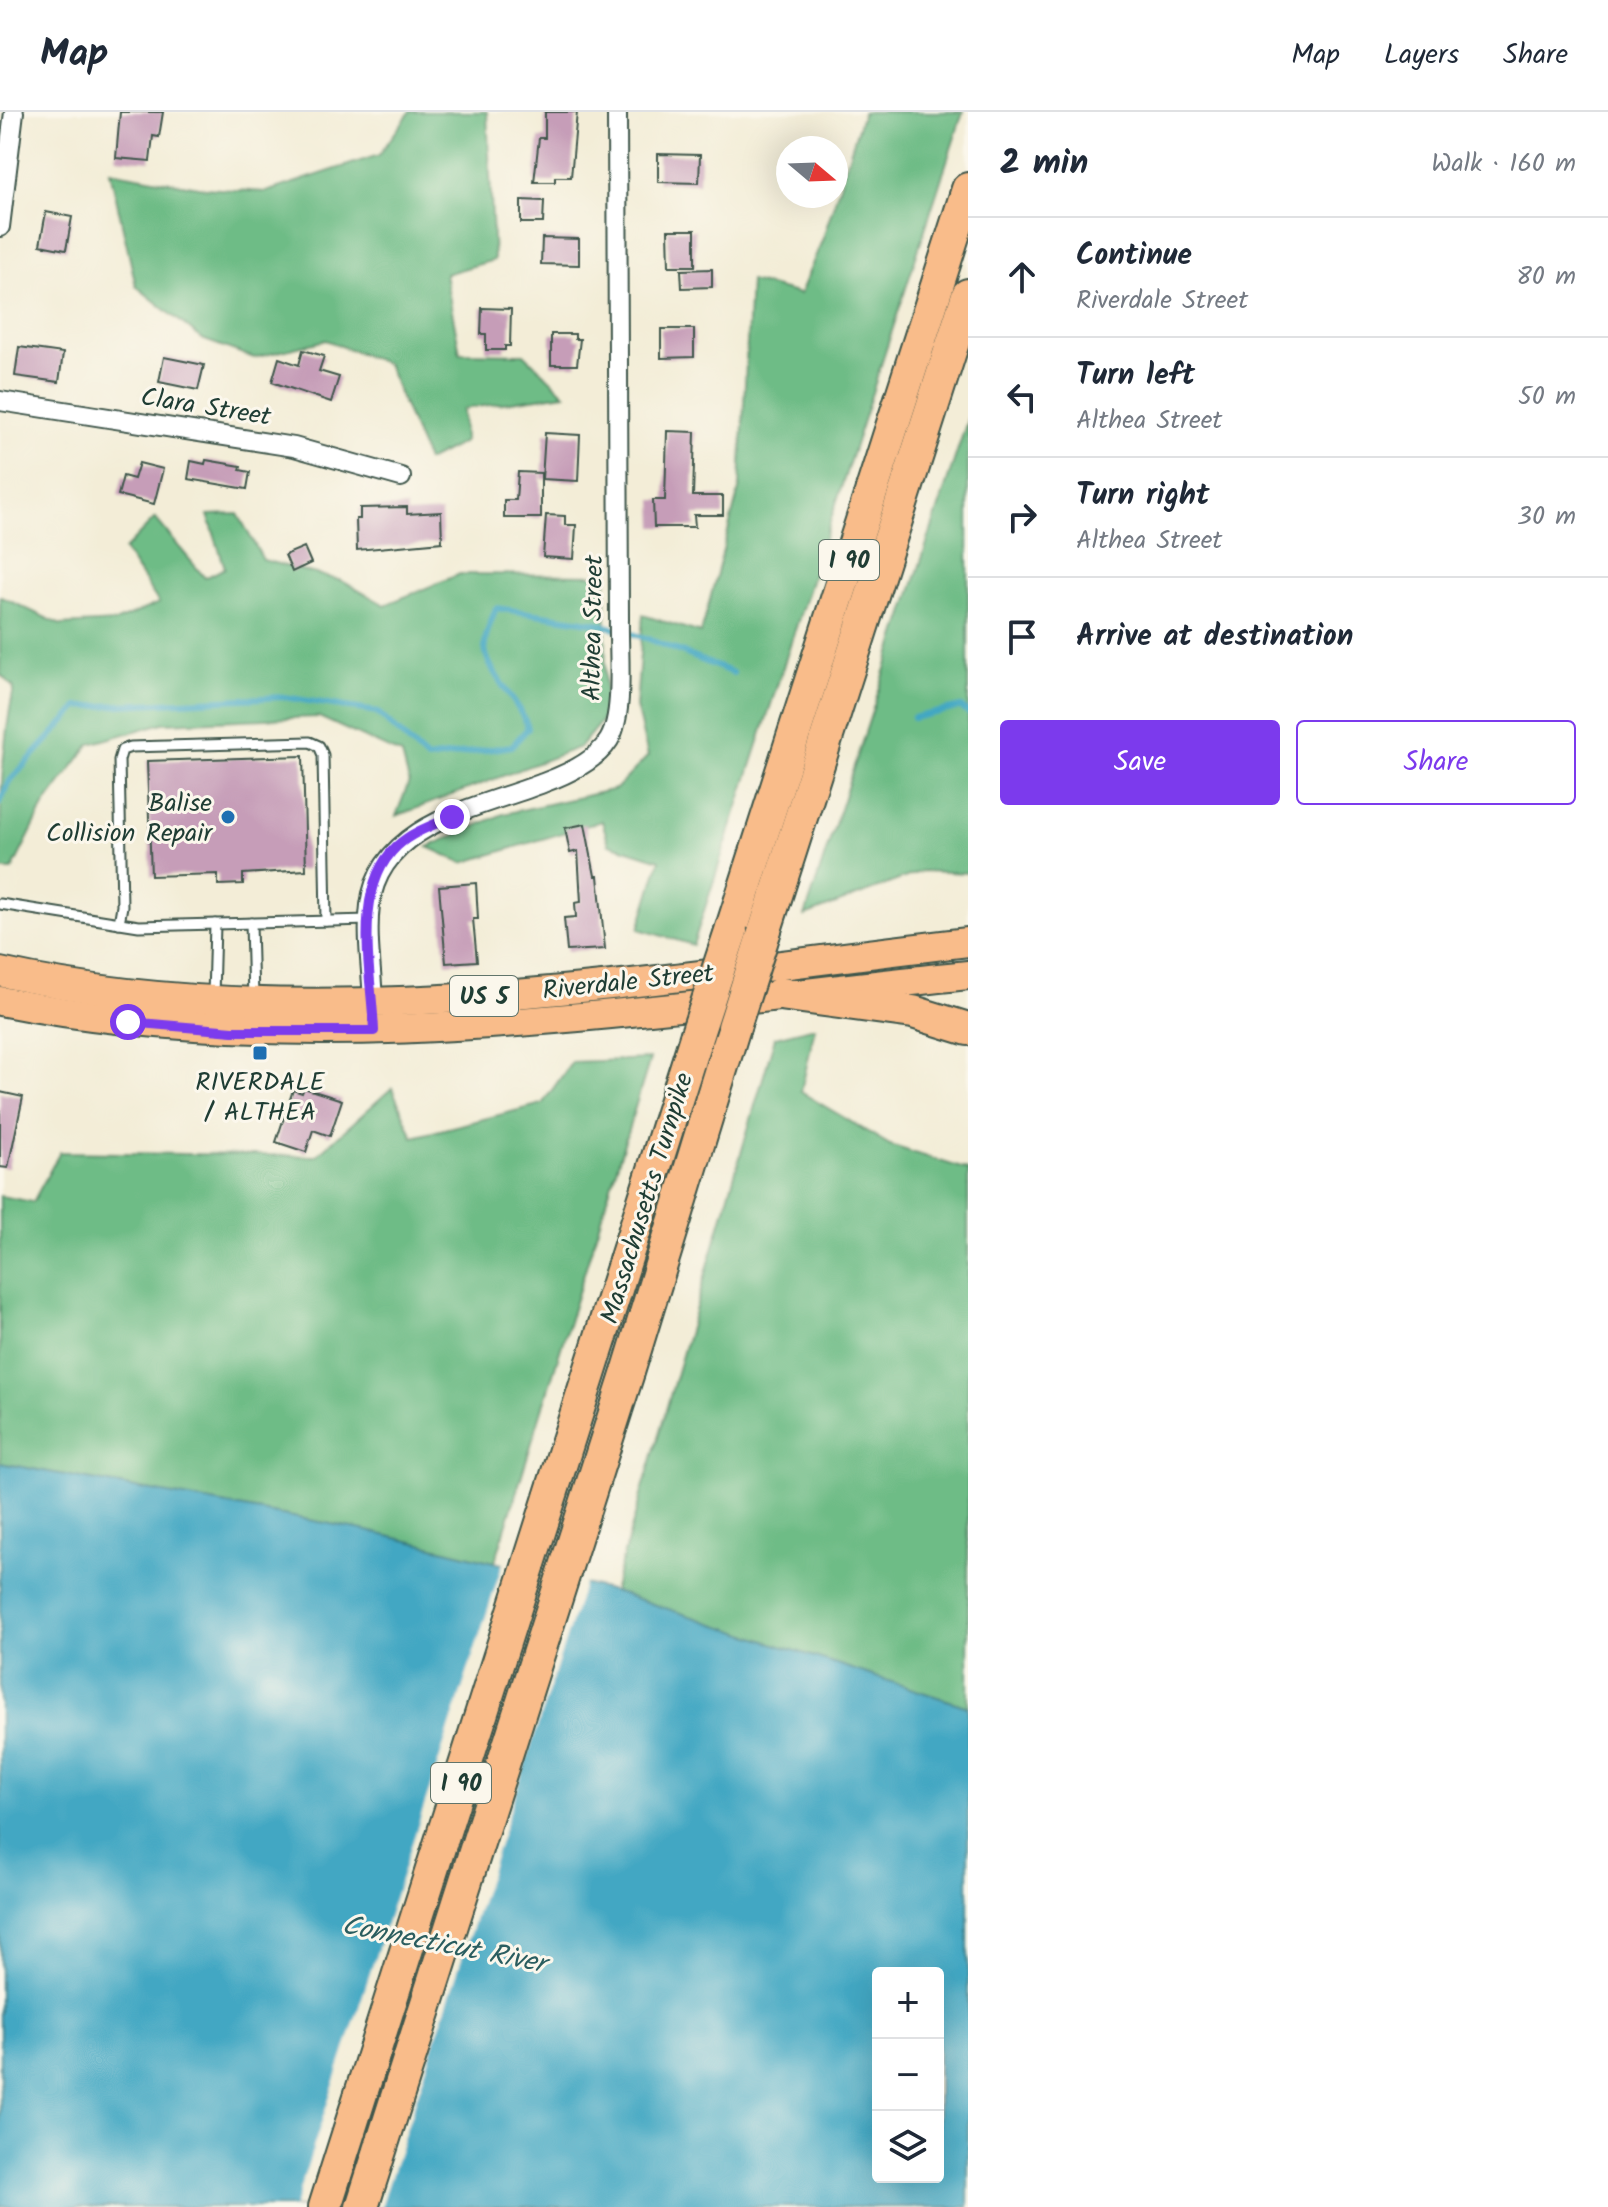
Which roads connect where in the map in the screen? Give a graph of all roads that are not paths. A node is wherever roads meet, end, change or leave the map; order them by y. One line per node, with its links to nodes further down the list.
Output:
1 (14, 112): 4 (street)
2 (617, 112): 9 (street, Althea Street)
3 (968, 189): 23 (highway, Massachusetts Turnpike / I 90, bridge)
4 (0, 227)
5 (968, 295): 24 (highway, Massachusetts Turnpike / I 90, bridge)
6 (0, 401): 7 (street, Clara Street)
7 (401, 477)
8 (0, 904): 11 (lane)
9 (369, 920): 10 (lane); 21 (street, Althea Street)
10 (326, 921): 11 (lane); 12 (lane)
11 (119, 923): 13 (lane)
12 (251, 923): 13 (lane); 20 (lane)
13 (215, 924): 18 (lane)
14 (968, 942): 21 (main road, Riverdale Street / US 5)
15 (0, 972): 18 (main road, Riverdale Street / US 5)
16 (968, 975): 17 (main road, Riverdale Street / US 5)
17 (780, 994): 21 (main road, Riverdale Street / US 5); 22 (highway)
18 (213, 1000): 20 (main road, Riverdale Street / US 5)
19 (0, 1001): 21 (main road, Riverdale Street / US 5)
20 (254, 1002): 21 (main road, Riverdale Street / US 5)
21 (374, 1017)
22 (968, 1029)
23 (325, 2207)
24 (362, 2207)

